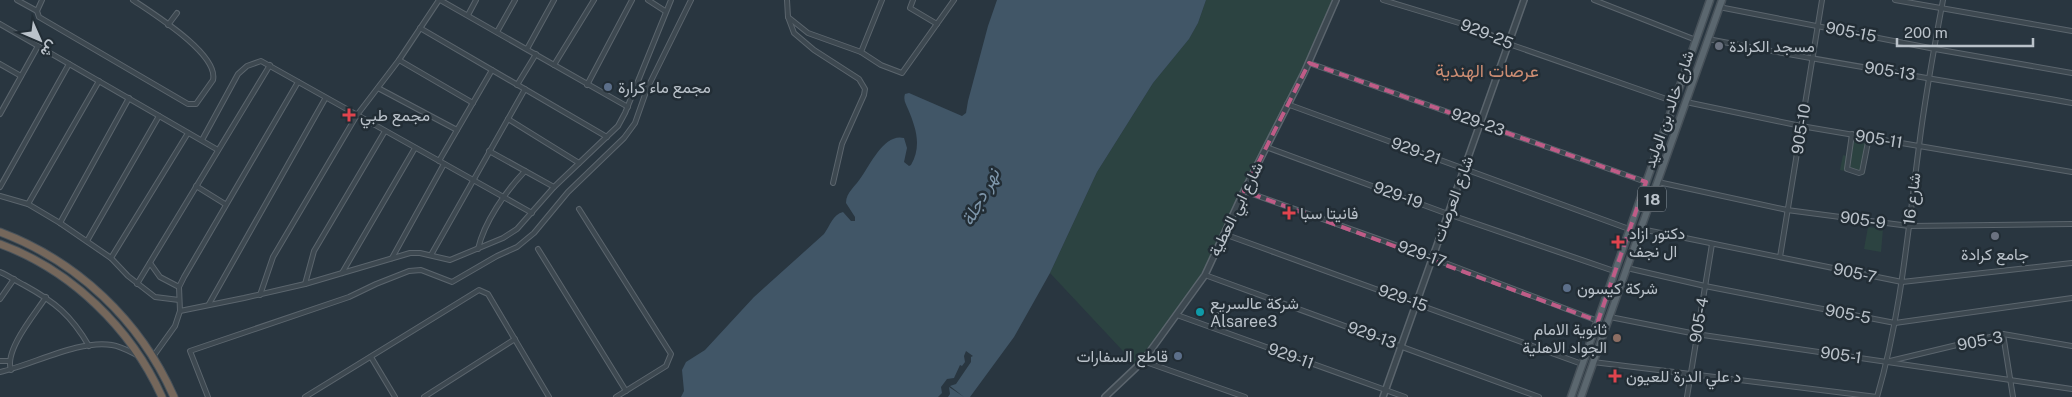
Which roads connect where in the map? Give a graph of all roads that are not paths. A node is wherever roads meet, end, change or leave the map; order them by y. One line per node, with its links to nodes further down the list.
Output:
1 (17, 0): 27 (street)
2 (42, 0): 27 (street)
3 (132, 0): 34 (street)
4 (439, 0): 30 (street); 36 (street)
5 (476, 0): 30 (street)
6 (515, 0): 38 (street)
7 (554, 0): 43 (street)
8 (594, 0): 53 (street)
9 (632, 0): 61 (street)
10 (648, 0): 28 (street)
11 (671, 0): 28 (street)
12 (691, 0): 180 (street)
13 (786, 0): 31 (street)
14 (882, 0): 45 (street)
15 (913, 0): 33 (street)
16 (954, 0): 33 (street)
17 (1336, 0): 49 (street, شارع ابي العطية)
18 (1383, 0): 41 (street, 929-25)
19 (1524, 0): 41 (street, شارع العرصات)
20 (1594, 0): 40 (street)
21 (1710, 0): 40 (main road, شارع خالد بن الوليد / 18)
22 (1822, 0): 35 (street, 905-10)
23 (1897, 0): 26 (street)
24 (1943, 0): 26 (street, شارع 16)
25 (1721, 4): 35 (street, 905-15); 39 (main road, شارع خالد بن الوليد / 18)
26 (1942, 8): 37 (street); 44 (street, شارع 16)
27 (37, 10): 34 (street)
28 (666, 11): 73 (street)
29 (177, 13): 34 (street)
30 (468, 15): 38 (street)
31 (788, 17): 45 (street); 101 (street)
32 (0, 24): 42 (street)
33 (936, 24): 45 (street)
34 (168, 25)
35 (1818, 25): 44 (street, 905-15); 47 (street, 905-10)
36 (420, 28): 48 (street); 54 (street)
37 (2072, 30)
38 (497, 32): 43 (street)
39 (1708, 39): 47 (street, 905-13); 68 (main road, شارع خالد بن الوليد / 18)
40 (1696, 40): 67 (main road, شارع خالد بن الوليد / 18)
41 (1509, 44): 67 (street, 929-25); 78 (street, شارع العرصات)
42 (38, 46): 51 (street); 56 (street)
43 (527, 49): 46 (street)
44 (1935, 49): 55 (street, 905-15); 57 (street, شارع 16)
45 (861, 52)
46 (536, 54): 53 (street); 60 (street)
47 (1812, 59): 57 (street, 905-13); 79 (street, 905-10)
48 (399, 60): 62 (street); 69 (street)
49 (1309, 63): 72 (street, شارع ابي العطية); 78 (street, 929-23)
50 (0, 64): 56 (street)
51 (69, 64): 58 (street); 103 (street)
52 (270, 65): 59 (street); 86 (street); 90 (street)
53 (554, 65): 61 (street)
54 (492, 70): 60 (street); 69 (street)
55 (2072, 73)
56 (21, 76): 71 (street)
57 (1929, 78): 70 (street, 905-13); 87 (street, شارع 16)
58 (99, 81): 64 (street); 108 (street)
59 (298, 82): 65 (street); 109 (street)
60 (517, 85): 63 (street)
61 (587, 85): 73 (street)
62 (378, 88): 75 (street); 80 (street)
63 (525, 89): 77 (street); 84 (street)
64 (128, 98): 76 (street); 114 (street)
65 (325, 98): 75 (street); 150 (street)
66 (0, 101): 71 (street)
67 (1675, 102): 99 (main road, شارع خالد بن الوليد / 18)
68 (1686, 102): 79 (street, 905-11); 100 (main road, شارع خالد بن الوليد / 18)
69 (473, 103): 80 (street)
70 (2072, 103)
71 (5, 104): 74 (street)
72 (1287, 104): 89 (street, شارع ابي العطية); 95 (street, 929-21)
73 (628, 107): 84 (street)
74 (0, 114)
75 (357, 115): 81 (street); 144 (street)
76 (159, 116): 82 (street); 121 (street)
77 (508, 119): 91 (street); 93 (street)
78 (1480, 123): 95 (street, شارع العرصات); 99 (street, 929-23)
79 (1801, 126): 83 (street, 905-11); 111 (street, 905-10)
80 (457, 130): 92 (street)
81 (385, 131): 88 (street); 141 (street)
82 (188, 133): 86 (street); 128 (street)
83 (1852, 134): 85 (street, 905-11); 85 (street)
84 (607, 137): 93 (street)
85 (1869, 137): 87 (street, 905-11)
86 (202, 140): 90 (street)
87 (1919, 145): 97 (street, 905-11); 116 (street, شارع 16)
88 (415, 148): 92 (street); 136 (street)
89 (1266, 148): 105 (street, شارع ابي العطية); 113 (street, 929-19)
90 (218, 150): 102 (street)
91 (489, 151): 96 (street); 98 (street)
92 (439, 161): 94 (street)
93 (579, 163): 104 (street)
94 (444, 164): 98 (street); 129 (street)
95 (1464, 169): 113 (street, شارع العرصات); 117 (street, 929-21)
96 (525, 171): 104 (street); 107 (street)
97 (2072, 172)
98 (473, 180): 107 (street); 126 (street)
99 (1646, 182): 117 (main road, شارع خالد بن الوليد / 18)
100 (1658, 182): 111 (street, 905-9); 118 (main road, شارع خالد بن الوليد / 18)
101 (833, 183)
102 (196, 186): 109 (street); 131 (street)
103 (0, 187)
104 (554, 187): 112 (street)
105 (1244, 191): 120 (street, شارع ابي العطية); 130 (street, 929-17)
106 (0, 196): 108 (street)
107 (503, 197): 112 (street); 124 (street)
108 (28, 204): 114 (street)
109 (225, 204): 143 (street)
110 (579, 209): 177 (street)
111 (1788, 210): 116 (street, 905-9); 127 (street, 905-10)
112 (532, 213): 124 (street)
113 (1448, 214): 130 (street, شارع العرصات); 134 (street, 929-19)
114 (60, 223): 121 (street)
115 (2072, 224): 116 (street, 905-9)
116 (1909, 226): 139 (street, شارع 16)
117 (1630, 229): 134 (main road, شارع خالد بن الوليد / 18)
118 (1641, 229): 123 (street, 905-7); 133 (main road, شارع خالد بن الوليد / 18)
119 (0, 232): 164 (highway)
120 (1224, 234): 137 (street, شارع ابي العطية); 149 (street, 929-15)
121 (87, 241): 128 (street)
122 (0, 244): 162 (highway)
123 (1712, 244): 127 (street, 905-7); 142 (street, 905-4)
124 (478, 249): 126 (street)
125 (538, 249): 177 (street)
126 (431, 255): 129 (street)
127 (1780, 257): 139 (street, 905-7)
128 (111, 258): 140 (street)
129 (392, 258): 136 (street)
130 (1432, 258): 149 (street, شارع العرصات); 154 (street, 929-17)
131 (150, 263): 140 (street); 143 (street)
132 (2072, 263): 139 (street, 905-7)
133 (1627, 268): 142 (street, 905-5); 153 (main road, شارع خالد بن الوليد / 18)
134 (1614, 271): 154 (main road, شارع خالد بن الوليد / 18)
135 (0, 272): 138 (street)
136 (342, 274): 141 (street)
137 (1205, 275): 152 (street, شارع ابي العطية); 160 (street, 929-13)
138 (14, 279): 145 (street); 147 (street)
139 (1902, 282): 155 (street, شارع 16)
140 (137, 284): 148 (street)
141 (305, 284): 144 (street)
142 (1705, 286): 155 (street, 905-5); 156 (street, 905-4)
143 (179, 287): 148 (street)
144 (260, 295): 150 (street)
145 (46, 297): 159 (street); 166 (street)
146 (2072, 298): 155 (street, 905-5)
147 (0, 299)
148 (178, 300): 151 (street)
149 (1416, 303): 160 (street, شارع العرصات); 170 (street, 929-15)
150 (209, 304): 151 (street)
151 (180, 310): 164 (street)
152 (1177, 315): 167 (street, شارع ابي العطية); 176 (street, 929-11)
153 (1610, 317): 156 (street, 905-1); 169 (main road, شارع خالد بن الوليد / 18)
154 (1598, 321): 170 (main road, شارع خالد بن الوليد / 18)
155 (1895, 323): 168 (street, شارع 16)
156 (1696, 334): 168 (street, 905-1); 173 (street, 905-4)
157 (2003, 334): 161 (street, 905-3); 168 (street, 905-3); 174 (street)
158 (515, 339): 163 (street); 183 (street); 184 (street)
159 (89, 346): 162 (street); 171 (street)
160 (1401, 346): 176 (street, شارع العرصات); 190 (street, 929-13)
161 (2072, 346)
162 (139, 355): 178 (highway)
163 (371, 357): 181 (street); 182 (street)
164 (152, 358): 179 (highway)
165 (0, 361): 166 (street)
166 (9, 361): 171 (street)
167 (1143, 361): 186 (street, شارع ابي العطية); 187 (street)
168 (1888, 361): 174 (street, 905-1); 194 (street, شارع 16)
169 (1593, 362): 173 (street); 192 (main road, شارع خالد بن الوليد / 18)
170 (1582, 364): 191 (main road, شارع خالد بن الوليد / 18)
171 (11, 370): 172 (street)
172 (0, 372)
173 (1690, 375): 193 (street, 905-4); 194 (street)
174 (2010, 380): 175 (street, 905-1); 195 (street)
175 (2072, 389)
176 (1385, 390): 188 (street, شارع العرصات); 189 (street, 929-11)
177 (626, 391): 185 (street)
178 (162, 397)
179 (174, 397)
180 (208, 397)
181 (305, 397)
182 (395, 397)
183 (424, 397)
184 (549, 397)
185 (616, 397)
186 (1104, 397)
187 (1245, 397)
188 (1382, 397)
189 (1405, 397)
190 (1539, 397)
191 (1571, 397)
192 (1581, 397)
193 (1687, 397)
194 (1877, 397)
195 (2013, 397)

